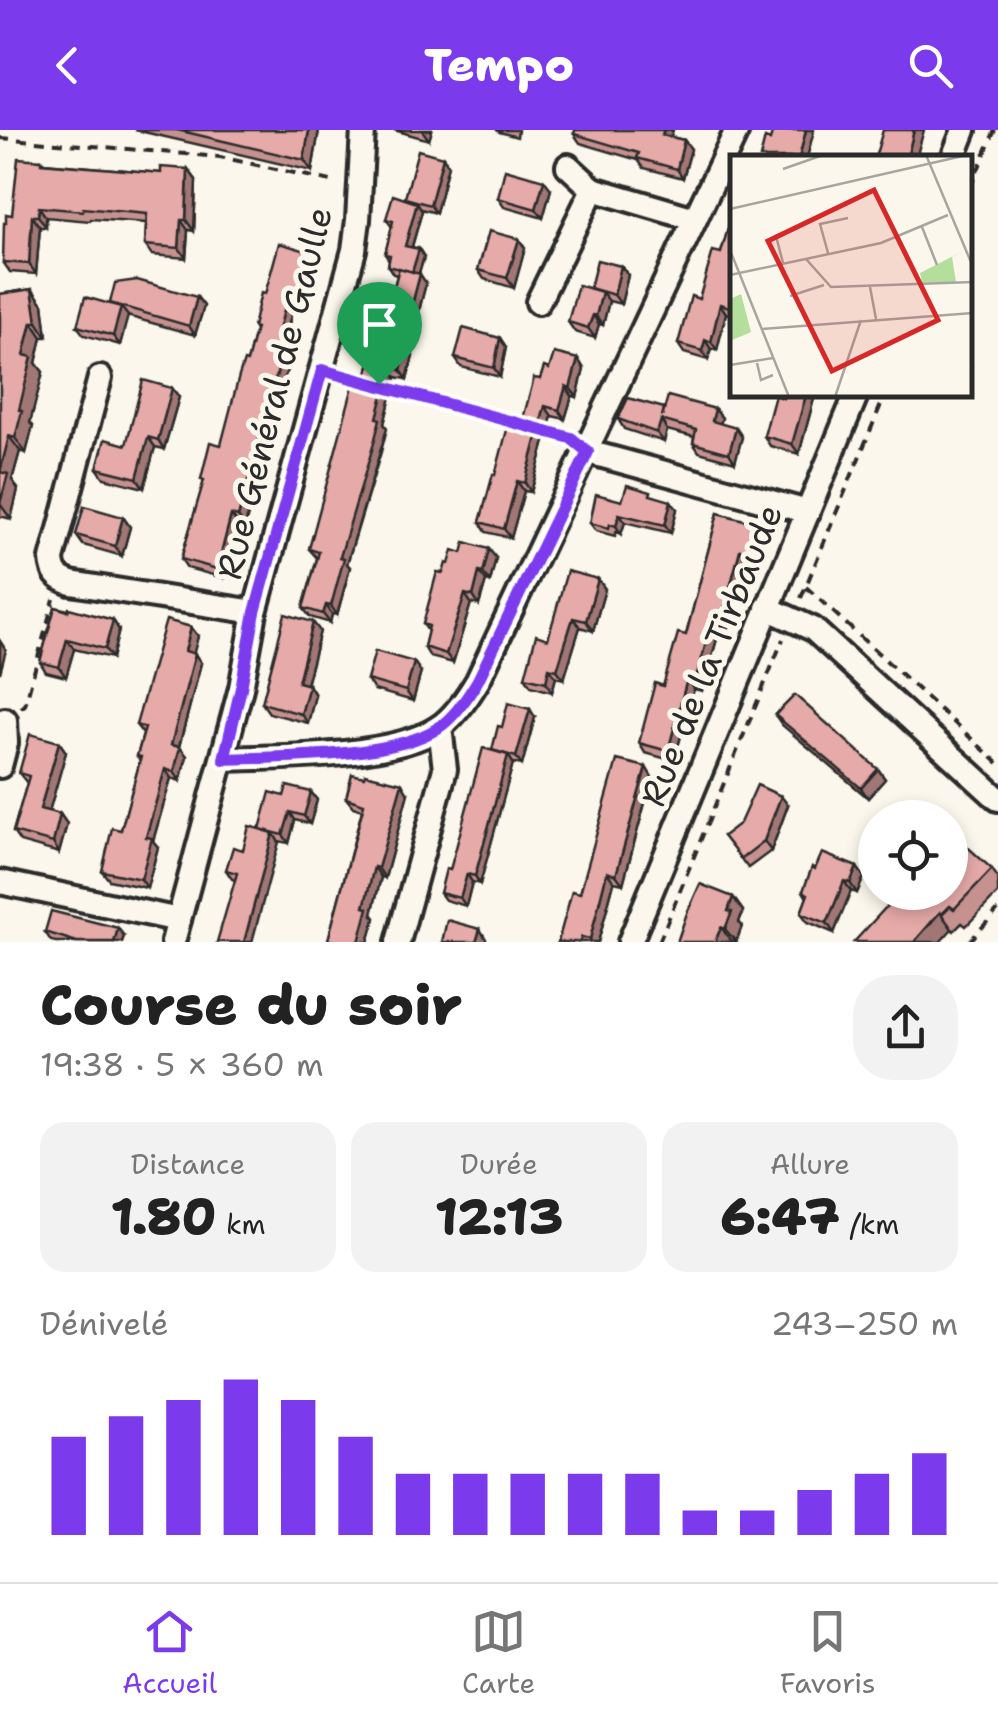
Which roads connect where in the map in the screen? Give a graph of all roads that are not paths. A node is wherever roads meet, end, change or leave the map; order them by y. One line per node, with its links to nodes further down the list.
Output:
1 (363, 130): 14 (street, Rue Général de Gaulle)
2 (736, 130): 7 (street)
3 (964, 130): 4 (street)
4 (954, 155)
5 (568, 166): 6 (street)
6 (592, 188): 7 (street); 8 (street)
7 (694, 220): 11 (street)
8 (538, 302)
9 (100, 378): 14 (street, Rue Général de Gaulle)
10 (855, 398): 12 (street, Rue de la Tirbaude)
11 (588, 452): 12 (street); 16 (street)
12 (808, 512): 13 (street, Rue de la Tirbaude)
13 (767, 608): 19 (street); 23 (street, Rue de la Tirbaude)
14 (255, 612): 17 (street, Rue Général de Gaulle)
15 (5, 720): 18 (street)
16 (440, 727): 17 (street); 22 (street)
17 (224, 759): 21 (street, Rue Général de Gaulle)
18 (0, 766)
19 (998, 799)
20 (0, 882): 21 (street)
21 (176, 931)
22 (398, 942)
23 (630, 942)

